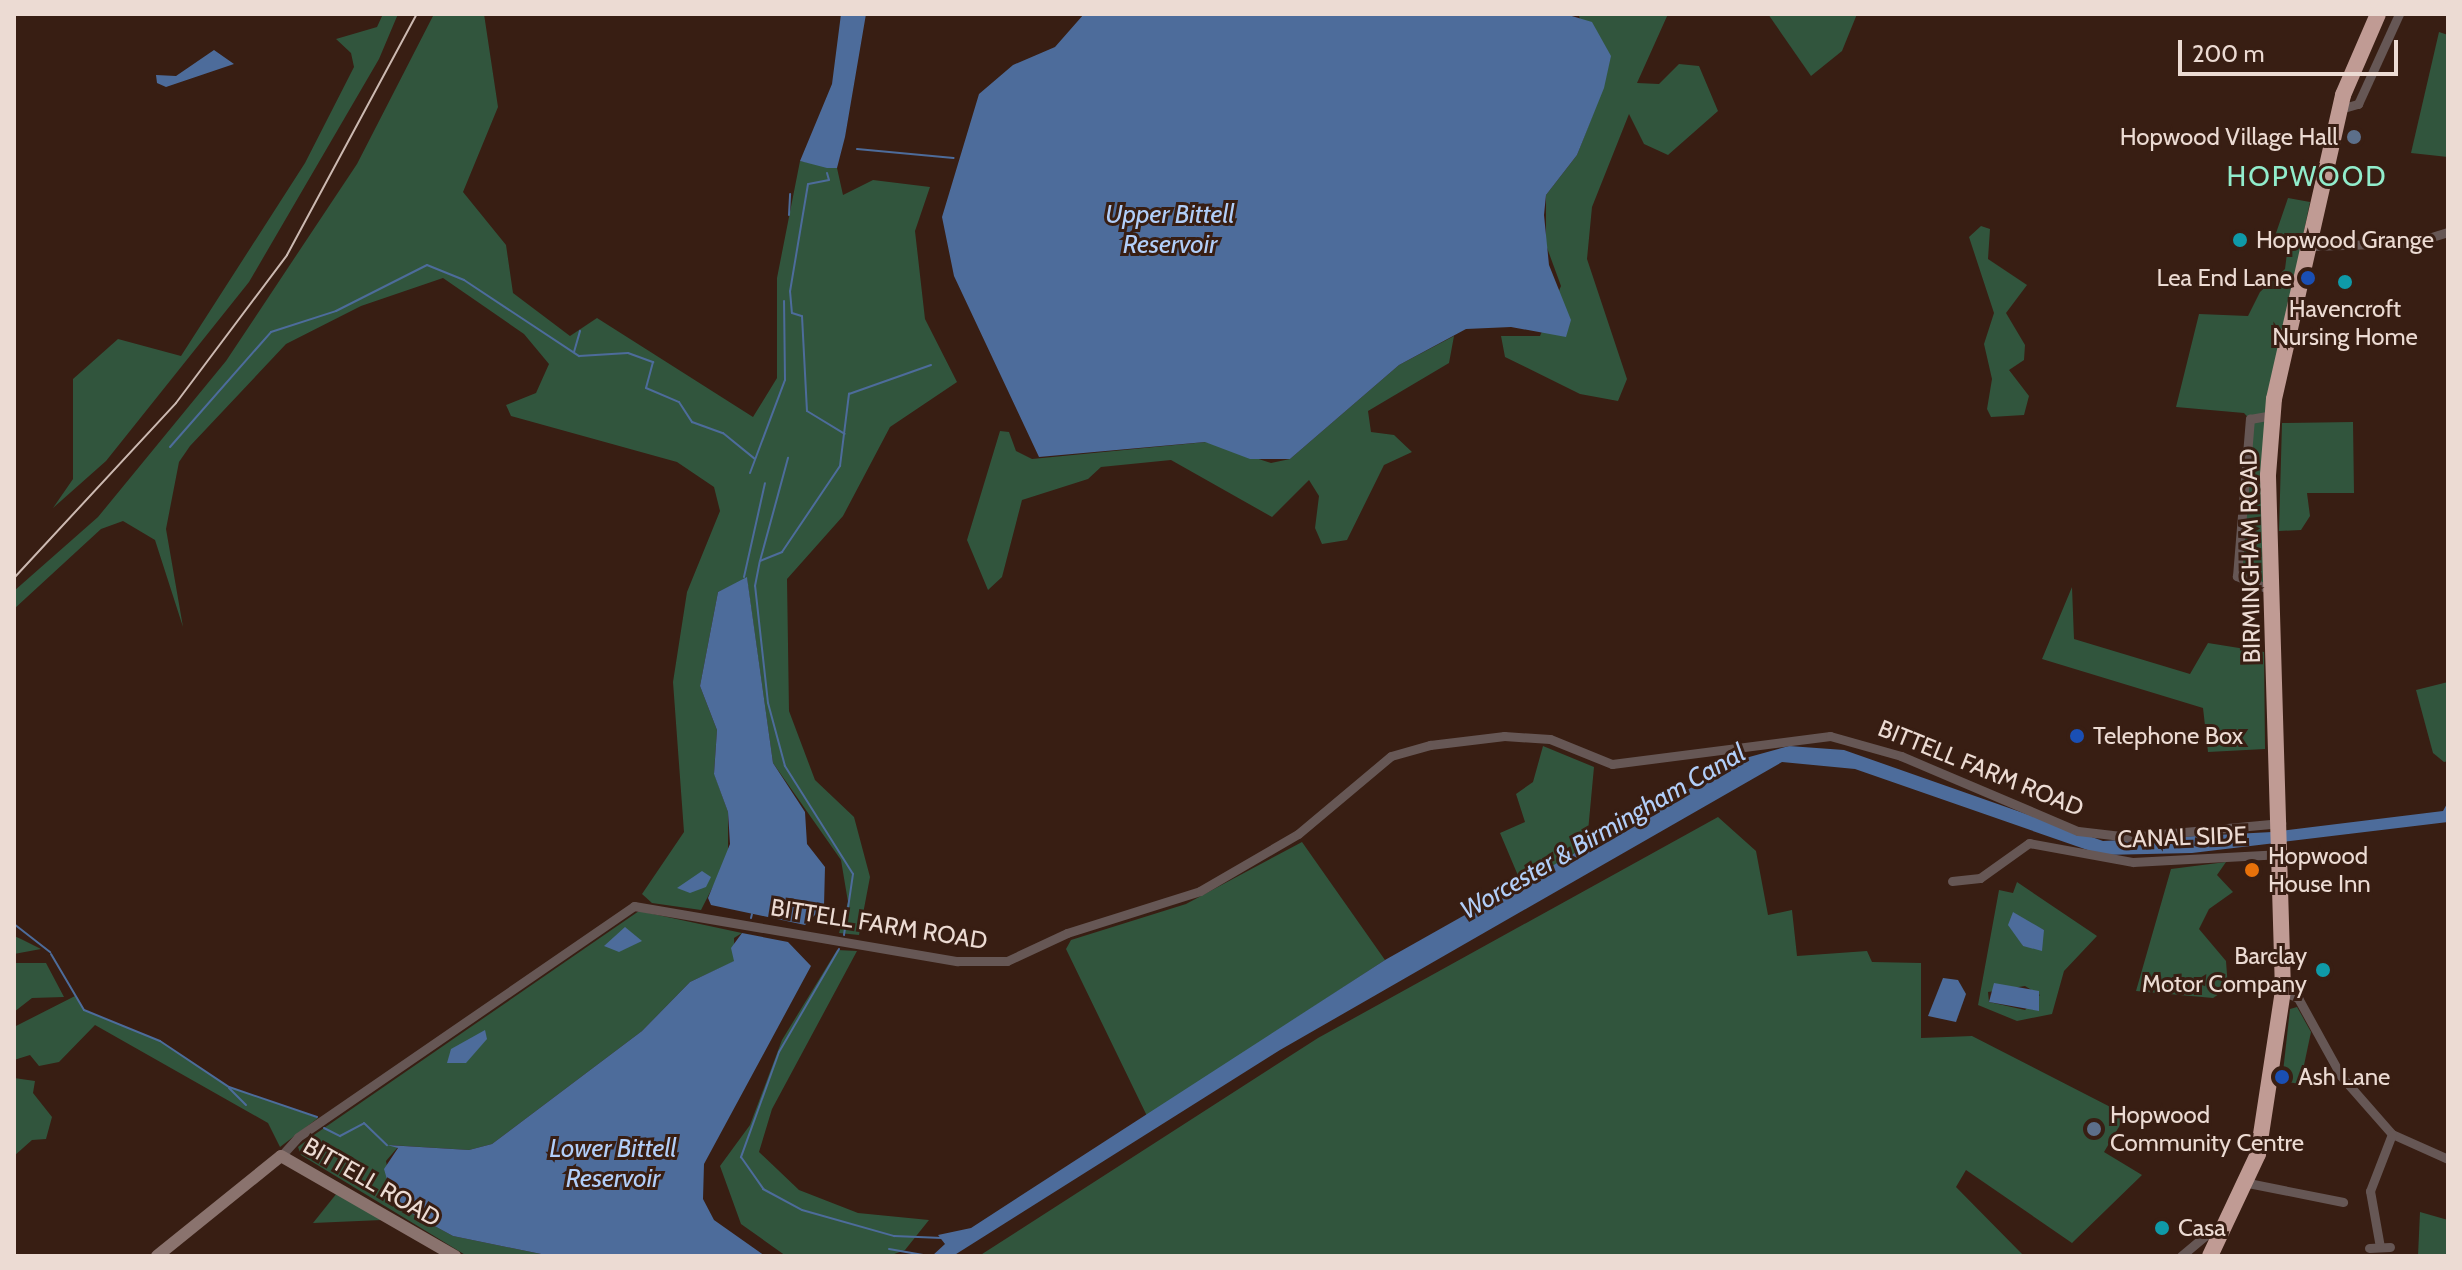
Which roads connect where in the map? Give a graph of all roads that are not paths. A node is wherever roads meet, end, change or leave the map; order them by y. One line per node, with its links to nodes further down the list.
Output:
1 (2378, 14): 3 (highway, BIRMINGHAM ROAD)
2 (2399, 14): 3 (street)
3 (2340, 109): 5 (highway, BIRMINGHAM ROAD)
4 (2448, 232): 5 (street)
5 (2310, 246): 6 (highway, BIRMINGHAM ROAD)
6 (2273, 415): 7 (highway, BIRMINGHAM ROAD); 7 (street)
7 (2271, 590): 8 (highway, BIRMINGHAM ROAD)
8 (2283, 824): 9 (highway, BIRMINGHAM ROAD); 13 (street, BITTELL FARM ROAD)
9 (2284, 850): 10 (street, CANAL SIDE); 11 (highway, BIRMINGHAM ROAD)
10 (1952, 881)
11 (2283, 991): 12 (street); 15 (highway, BIRMINGHAM ROAD)
12 (2392, 1134): 14 (street); 19 (street)
13 (281, 1156): 20 (main road, BITTELL ROAD); 21 (main road, BITTELL ROAD)
14 (2448, 1159)
15 (2248, 1183): 16 (street); 17 (highway, BIRMINGHAM ROAD)
16 (2343, 1202)
17 (2227, 1228): 23 (highway); 24 (highway)
18 (2208, 1233): 22 (street)
19 (2369, 1248)
20 (157, 1256)
21 (455, 1256)
22 (2181, 1256)
23 (2210, 1256)
24 (2222, 1256)

